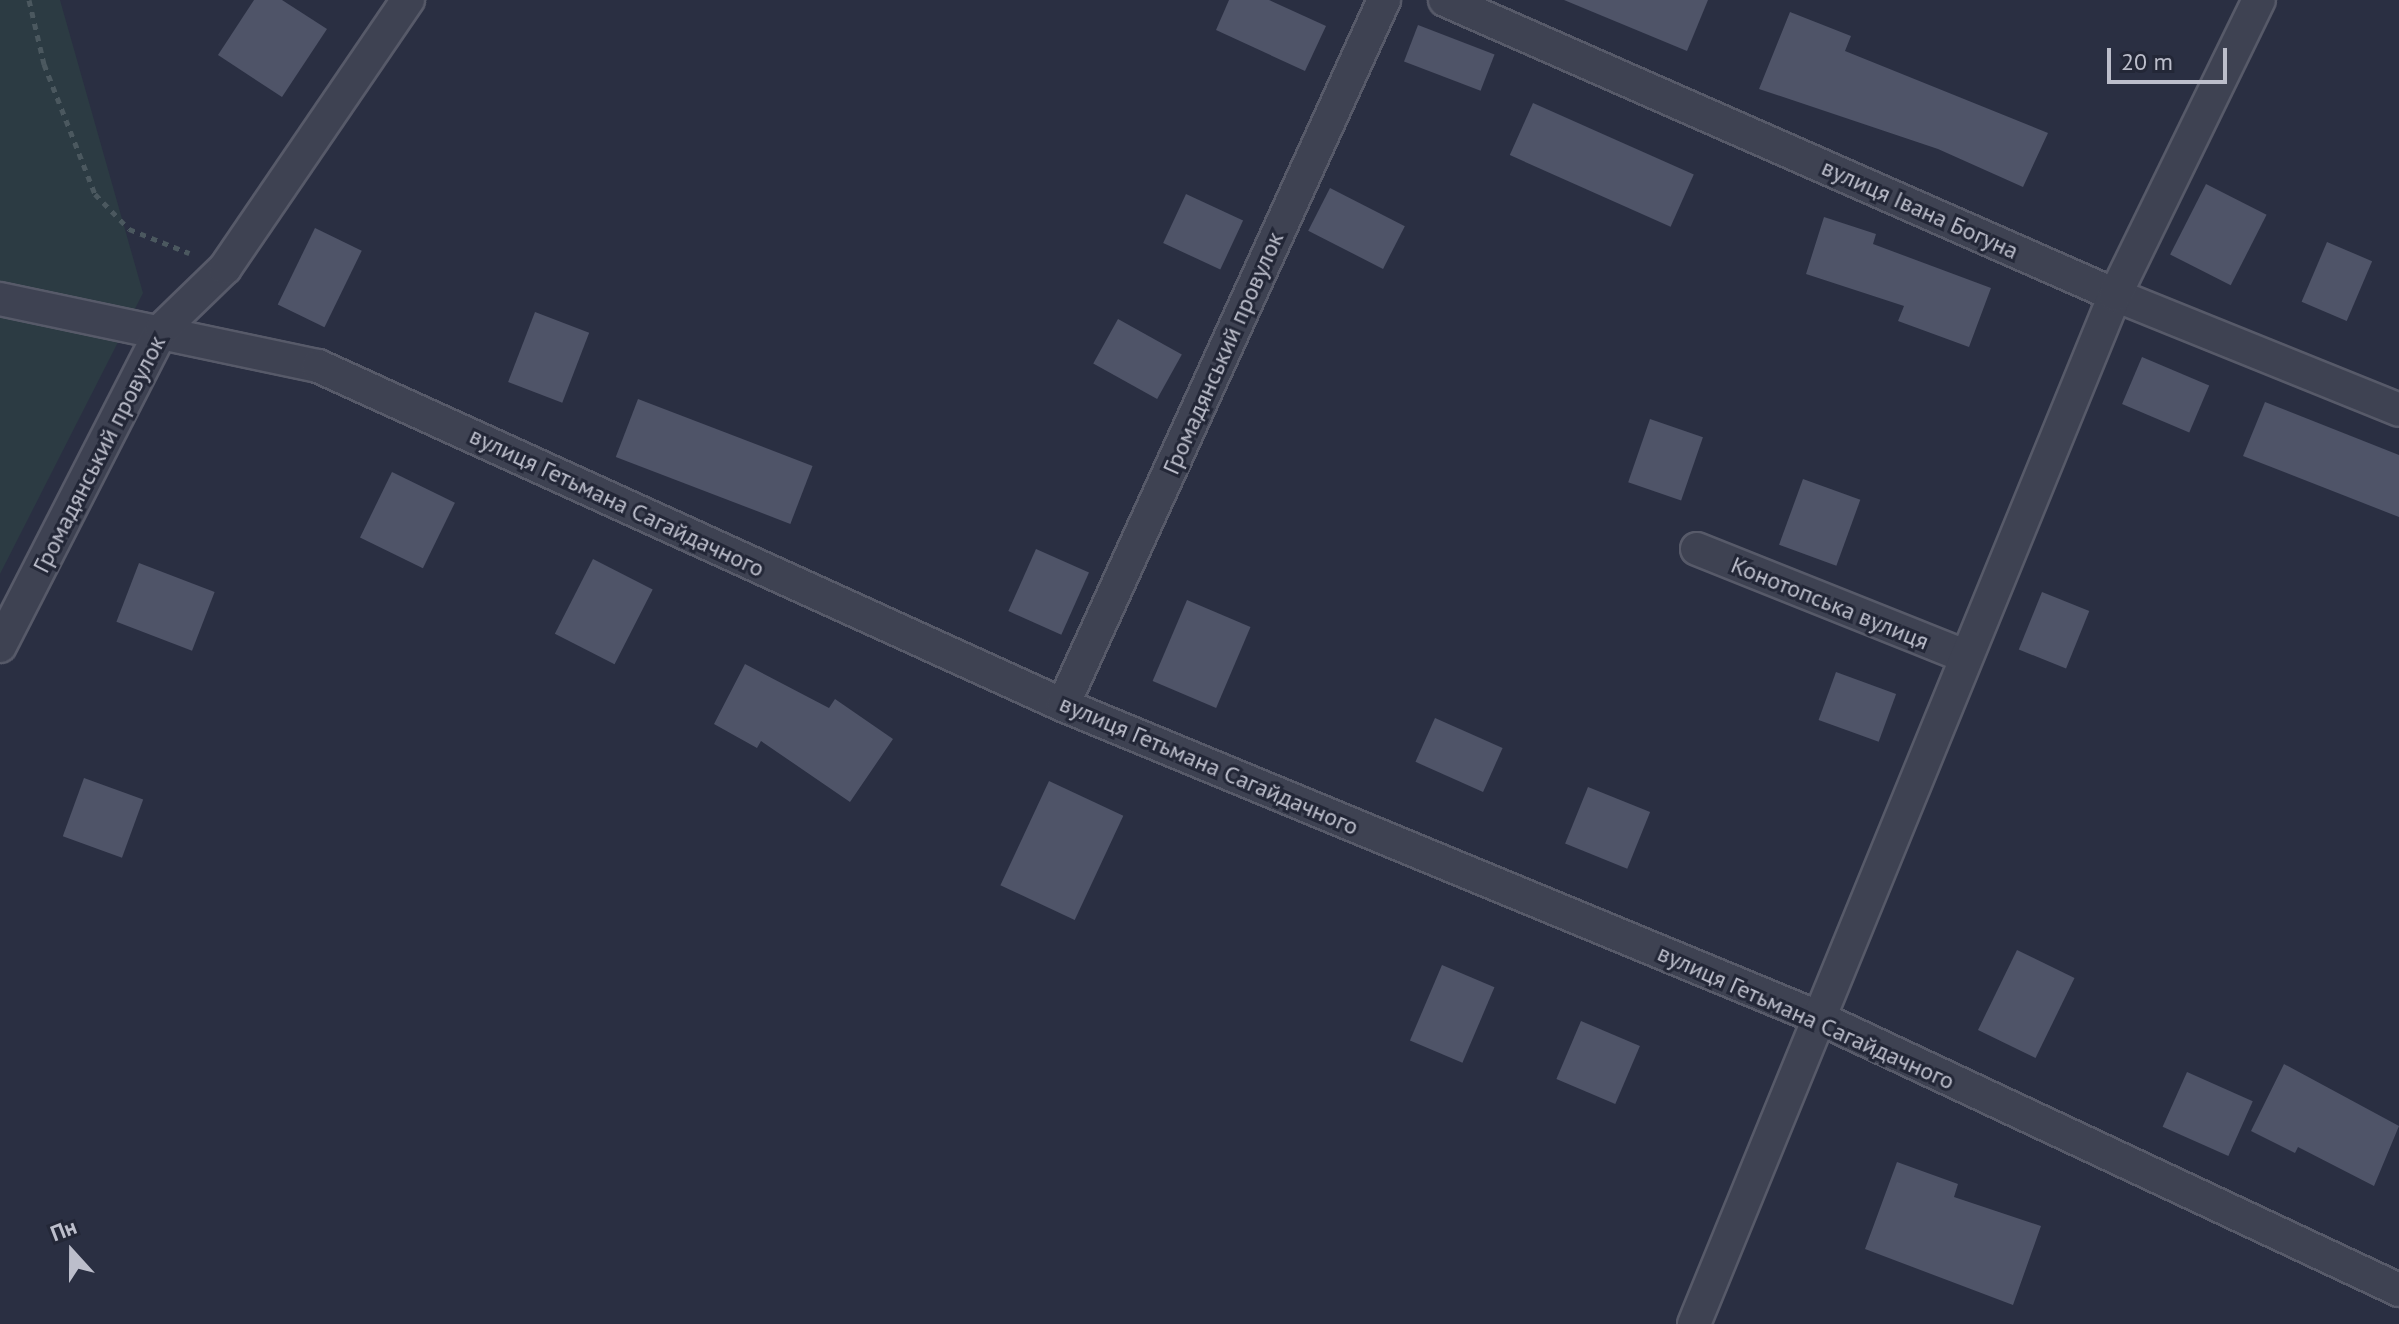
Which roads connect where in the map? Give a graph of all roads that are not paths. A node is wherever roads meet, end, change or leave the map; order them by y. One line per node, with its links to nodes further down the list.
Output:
1 (408, 0): 7 (street, Громадянський провулок)
2 (1384, 0): 12 (street, Громадянський провулок)
3 (1445, 0): 5 (street, вулиця Івана Богуна)
4 (2259, 0): 5 (street)
5 (2115, 295): 8 (street, вулиця Івана Богуна); 11 (street)
6 (0, 299): 7 (street, вулиця Гетьмана Сагайдачного)
7 (162, 329): 10 (street, Громадянський провулок); 12 (street, вулиця Гетьмана Сагайдачного)
8 (2399, 410)
9 (1697, 549): 11 (street, Конотопська вулиця)
10 (0, 646)
11 (1964, 656): 13 (street)
12 (1063, 705): 13 (street, вулиця Гетьмана Сагайдачного)
13 (1815, 1016): 14 (street, вулиця Гетьмана Сагайдачного); 15 (street)
14 (2399, 1290)
15 (1694, 1324)

